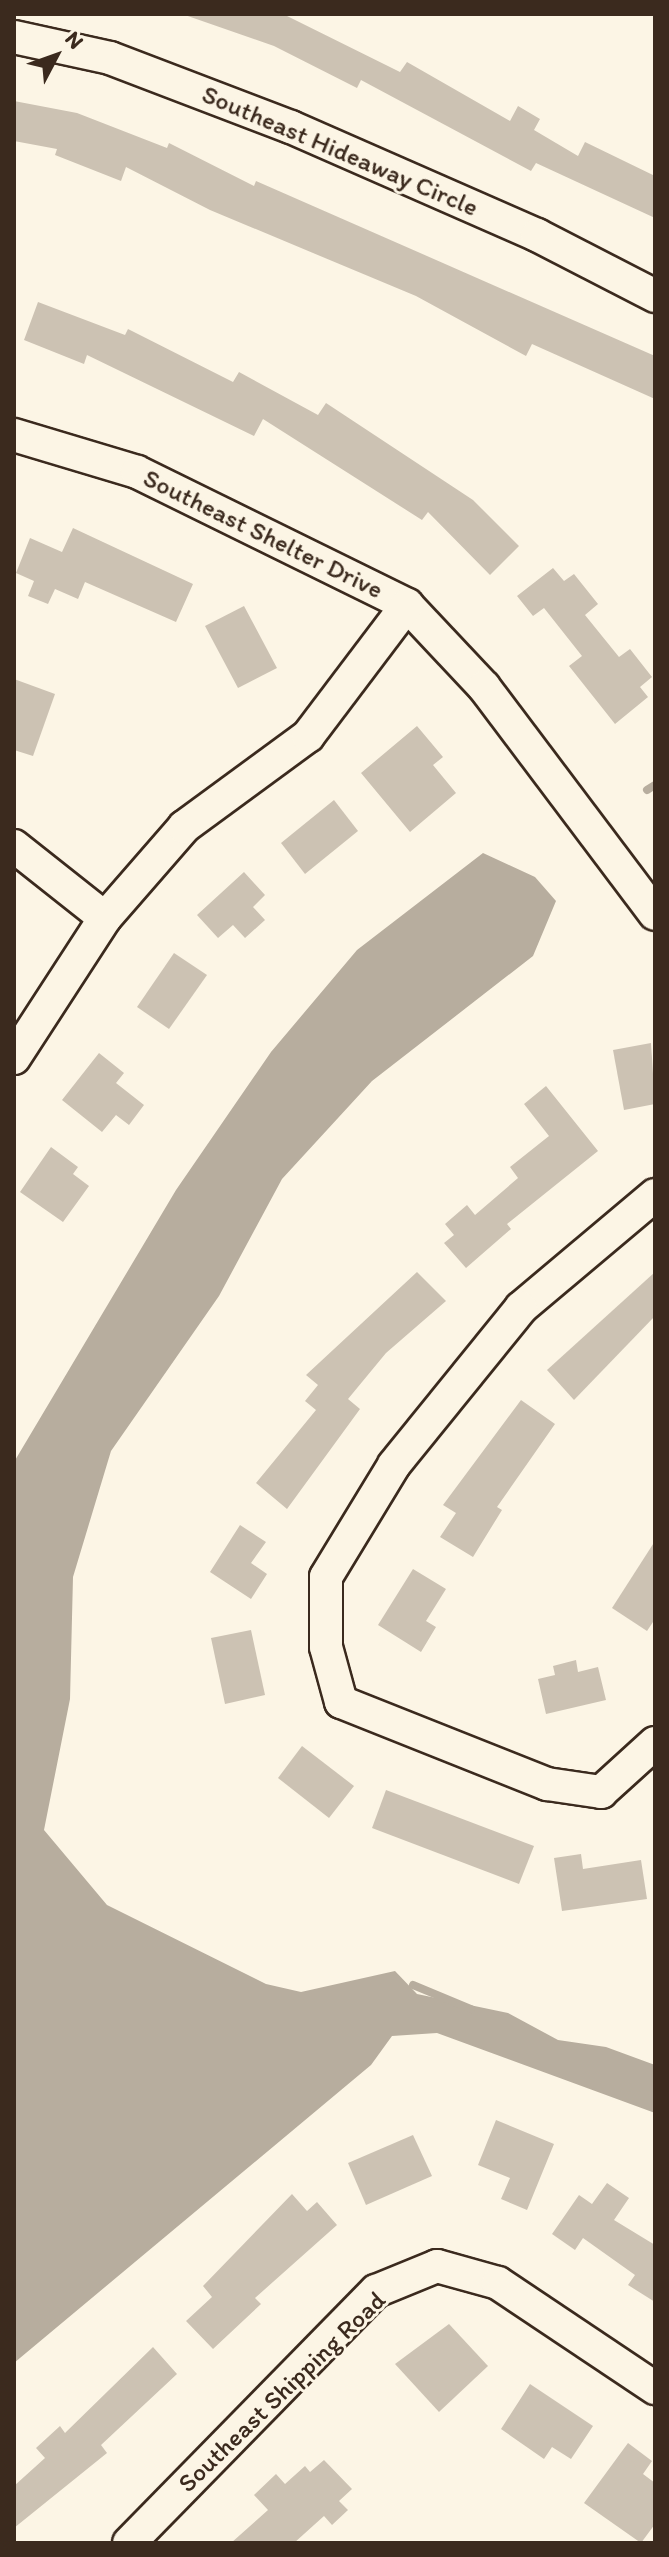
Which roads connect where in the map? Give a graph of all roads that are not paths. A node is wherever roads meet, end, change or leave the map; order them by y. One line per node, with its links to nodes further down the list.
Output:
1 (14, 37): 2 (street, Southeast Hideaway Circle)
2 (655, 296)
3 (14, 435): 4 (street, Southeast Shelter Drive)
4 (407, 605): 6 (street, Southeast Shelter Drive); 7 (street)
5 (14, 846): 7 (street)
6 (655, 914)
7 (105, 918): 8 (street)
8 (14, 1058)
9 (655, 1195): 10 (street)
10 (655, 1743)
11 (655, 2388): 12 (street, Southeast Shipping Road)
12 (129, 2543)

